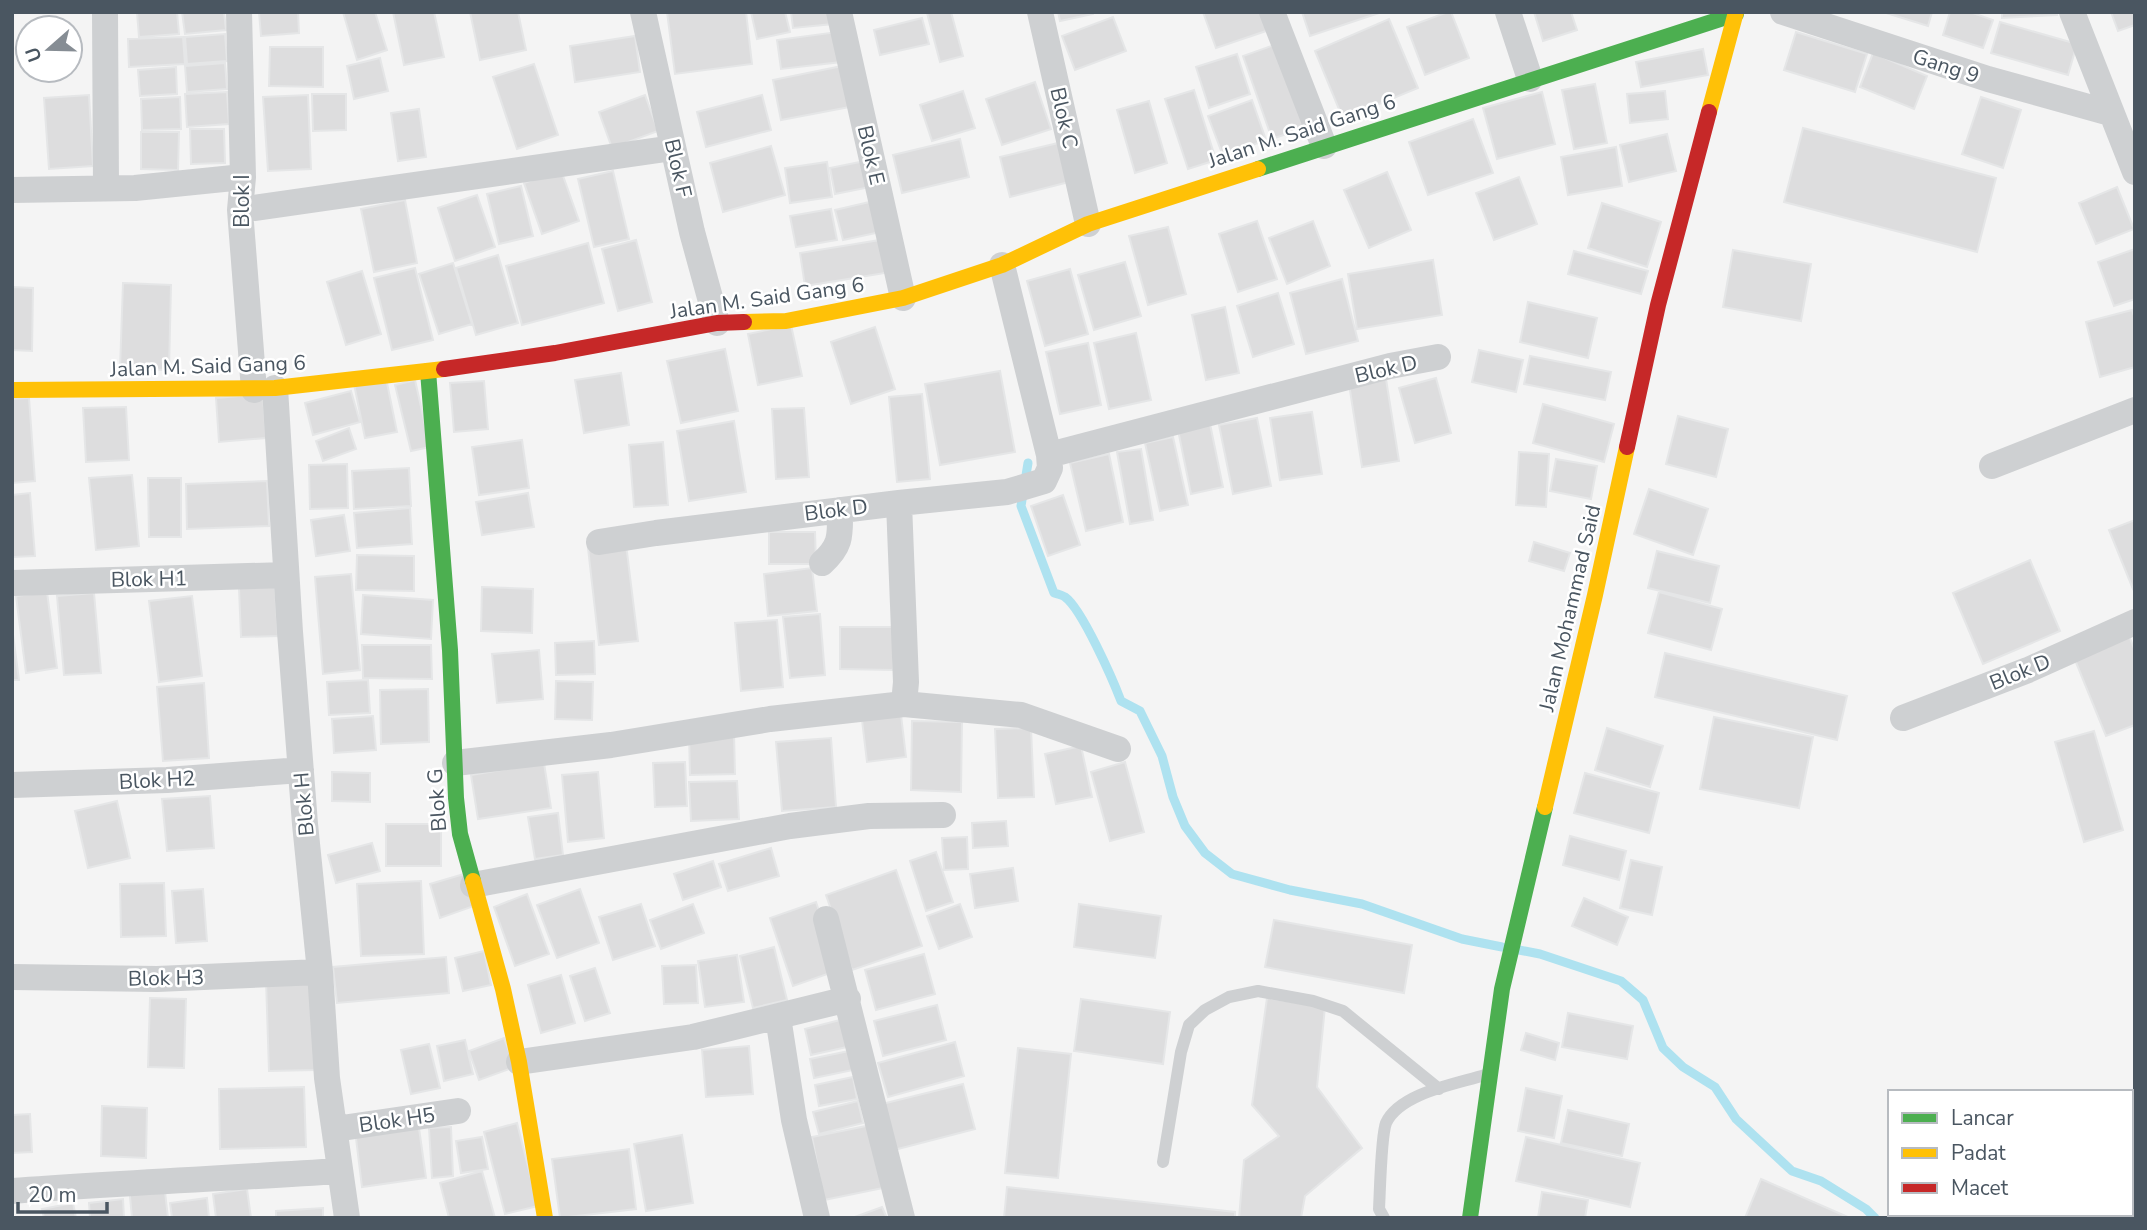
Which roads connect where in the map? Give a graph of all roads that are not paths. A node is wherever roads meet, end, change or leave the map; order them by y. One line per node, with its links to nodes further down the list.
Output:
1 (105, 12): 17 (street)
2 (239, 12): 16 (street, Blok I)
3 (643, 12): 14 (street, Blok F)
4 (839, 12): 22 (street, Blok E)
5 (1040, 12): 20 (street, Blok C)
6 (1272, 12): 13 (street)
7 (1507, 12): 11 (street)
8 (1783, 12): 12 (street, Gang 9)
9 (2072, 12): 12 (street)
10 (1736, 13): 11 (street, Jalan M. Said Gang 6); 52 (street, Jalan Mohammad Said)
11 (1530, 79): 13 (street, Jalan M. Said Gang 6)
12 (2110, 113): 15 (street)
13 (1324, 146): 20 (street, Jalan M. Said Gang 6)
14 (673, 148): 19 (street); 23 (street, Blok F)
15 (2135, 172)
16 (243, 177): 17 (street); 19 (street, Blok I)
17 (106, 187): 18 (street)
18 (12, 190)
19 (240, 210): 26 (street, Blok I)
20 (1088, 224): 21 (street, Jalan M. Said Gang 6)
21 (1002, 265): 22 (street, Jalan M. Said Gang 6); 29 (street, Blok D)
22 (903, 298): 23 (street, Jalan M. Said Gang 6)
23 (717, 323): 25 (street, Jalan M. Said Gang 6)
24 (1438, 357): 29 (street, Blok D)
25 (428, 371): 26 (street, Jalan M. Said Gang 6); 41 (street, Blok G)
26 (264, 389): 27 (street, Jalan M. Said Gang 6); 35 (street, Blok H)
27 (12, 390)
28 (2135, 410): 30 (street)
29 (1049, 455): 31 (street, Blok D)
30 (1992, 466)
31 (899, 503): 32 (street, Blok D); 38 (street)
32 (839, 510): 33 (street, Blok D); 34 (street)
33 (599, 542)
34 (822, 563)
35 (286, 575): 36 (street, Blok H1); 42 (street, Blok H)
36 (12, 583)
37 (2135, 622): 39 (street, Blok D)
38 (904, 704): 40 (street); 41 (street)
39 (1903, 718)
40 (1118, 749)
41 (455, 762): 45 (street, Blok G)
42 (301, 770): 43 (street, Blok H2); 47 (street, Blok H)
43 (12, 785)
44 (943, 815): 45 (street)
45 (473, 885): 51 (street, Blok G)
46 (826, 919): 49 (street)
47 (320, 972): 48 (street, Blok H3); 55 (street, Blok H)
48 (12, 977)
49 (848, 999): 50 (street); 62 (street)
50 (778, 1017): 51 (street); 61 (street)
51 (519, 1062): 60 (street, Blok G)
52 (1492, 1073): 53 (lane); 64 (street, Jalan Mohammad Said)
53 (1439, 1089): 56 (lane); 63 (lane)
54 (458, 1111): 55 (street, Blok H5)
55 (335, 1129): 57 (street, Blok H)
56 (1163, 1162)
57 (340, 1171): 58 (street); 59 (street, Blok H)
58 (12, 1191)
59 (346, 1218)
60 (545, 1218)
61 (817, 1218)
62 (902, 1218)
63 (1384, 1218)
64 (1470, 1218)

